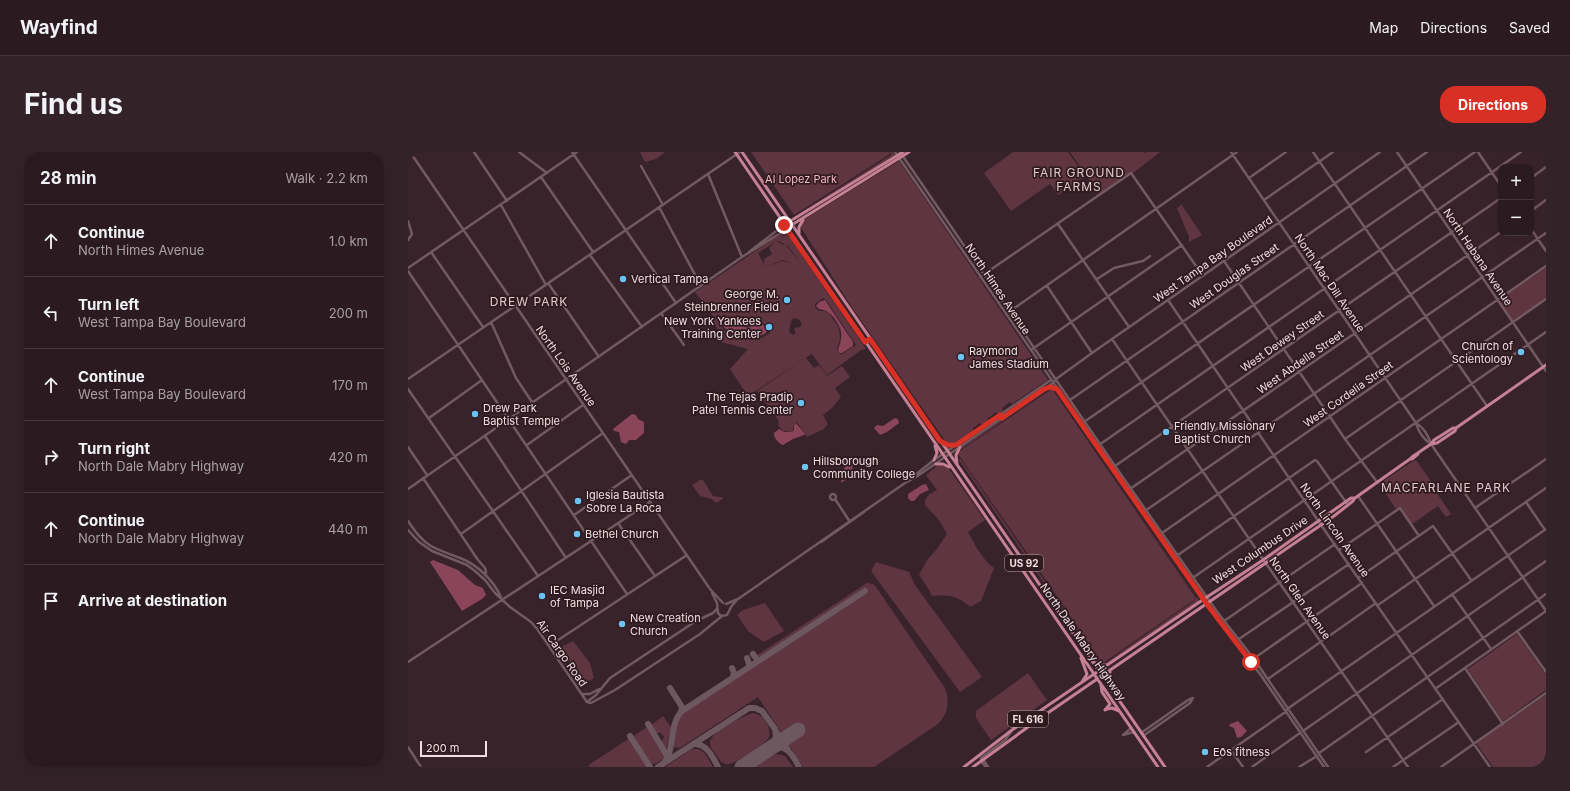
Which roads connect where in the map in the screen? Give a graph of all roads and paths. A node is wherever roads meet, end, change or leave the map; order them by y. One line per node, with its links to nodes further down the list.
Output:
1 (416, 152): 17 (street)
2 (474, 152): 36 (street)
3 (518, 152): 28 (street)
4 (577, 152): 18 (street)
5 (895, 152): 21 (street, North Himes Avenue)
6 (909, 152): 21 (main road)
7 (1237, 152): 20 (street)
8 (1286, 152): 32 (street)
9 (1313, 152): 23 (street)
10 (1333, 152): 23 (street)
11 (1380, 152): 34 (street, West Tampa Bay Boulevard)
12 (1396, 152): 25 (street, North Habana Avenue)
13 (1427, 152): 25 (street, West Douglas Street)
14 (1475, 152): 35 (street)
15 (1478, 152): 27 (street)
16 (1521, 152): 27 (street)
17 (411, 153): 22 (street); 56 (street, North Lois Avenue)
18 (573, 153): 28 (street); 57 (street)
19 (738, 153): 29 (street); 49 (main road, North Dale Mabry Highway / US 92); 52 (main road, North Dale Mabry Highway / US 92)
20 (1232, 153): 32 (street, North Mac Dill Avenue); 44 (street)
21 (901, 155): 47 (main road); 49 (main road); 58 (street, North Himes Avenue); 62 (street, North Himes Avenue)
22 (408, 157)
23 (1320, 161): 34 (street); 37 (street)
24 (641, 166): 41 (street)
25 (1406, 167): 35 (street, North Habana Avenue); 42 (street, West Douglas Street)
26 (1546, 167): 30 (street)
27 (1492, 172): 33 (street); 46 (street)
28 (547, 173): 31 (street)
29 (708, 174): 41 (street); 76 (street)
30 (1534, 176)
31 (541, 177): 36 (street); 72 (street)
32 (1249, 178): 37 (street, North Mac Dill Avenue)
33 (1498, 181)
34 (1335, 184): 42 (street); 50 (street, West Tampa Bay Boulevard)
35 (1421, 188): 46 (street, North Habana Avenue); 54 (street)
36 (508, 200): 40 (street)
37 (1264, 200): 50 (street, North Mac Dill Avenue)
38 (1498, 200): 59 (street, West Dewey Street)
39 (1546, 200): 45 (street)
40 (501, 205): 56 (street); 89 (street)
41 (663, 205): 43 (street)
42 (1350, 205): 54 (street); 67 (street, West Douglas Street)
43 (659, 207): 57 (street); 90 (street)
44 (1157, 209): 51 (street); 68 (street); 77 (street)
45 (1534, 209)
46 (1436, 211): 59 (street, North Habana Avenue); 69 (street)
47 (804, 218): 53 (main road); 64 (main road)
48 (408, 221): 66 (street)
49 (789, 222): 52 (main road); 53 (main road, North Dale Mabry Highway / US 92)
50 (1279, 222): 67 (street, North Mac Dill Avenue); 78 (street, West Tampa Bay Boulevard)
51 (1058, 224): 77 (street); 83 (street)
52 (784, 225): 55 (main road, North Dale Mabry Highway / US 92); 76 (street)
53 (792, 225): 55 (main road); 64 (main road, North Dale Mabry Highway / US 92)
54 (1365, 228): 69 (street); 79 (street)
55 (787, 229): 76 (street); 119 (main road, North Dale Mabry Highway / US 92)
56 (463, 230): 71 (street); 100 (street, North Lois Avenue)
57 (626, 230): 72 (street); 98 (street)
58 (955, 232): 62 (street); 83 (street, North Himes Avenue)
59 (1452, 233): 74 (street, North Habana Avenue); 82 (street, West Dewey Street)
60 (1534, 233): 65 (street)
61 (1546, 233): 65 (street)
62 (951, 234): 85 (street, North Himes Avenue)
63 (1498, 234): 74 (street, West Abdella Street)
64 (800, 237): 116 (main road, North Dale Mabry Highway / US 92)
65 (1538, 239): 70 (street); 86 (street)
66 (408, 240)
67 (1294, 244): 79 (street, North Mac Dill Avenue); 88 (street, West Douglas Street)
68 (1182, 245): 84 (street); 94 (street)
69 (1380, 250): 82 (street); 92 (street)
70 (1546, 251)
71 (431, 252): 81 (street); 110 (street)
72 (593, 252): 73 (street)
73 (590, 255): 89 (street); 111 (street)
74 (1467, 255): 86 (street, North Habana Avenue); 93 (street, West Abdella Street)
75 (1150, 256): 87 (street)
76 (742, 257): 90 (street)
77 (1084, 260): 87 (street); 91 (street)
78 (1224, 261): 84 (street, West Tampa Bay Boulevard); 88 (street)
79 (1309, 266): 92 (street, North Mac Dill Avenue); 99 (street)
80 (1546, 266): 97 (street, West Cordelia Street)
81 (408, 270): 122 (street)
82 (1396, 272): 93 (street); 101 (street, West Dewey Street)
83 (984, 275): 85 (street); 102 (street, North Himes Avenue)
84 (1203, 276): 96 (street, West Tampa Bay Boulevard)
85 (980, 277): 104 (street, North Himes Avenue)
86 (1482, 278): 97 (street, North Habana Avenue); 105 (street)
87 (1097, 279): 94 (street)
88 (1238, 282): 99 (street); 106 (street, West Douglas Street)
89 (547, 284): 100 (street); 129 (street)
90 (701, 286): 98 (street)
91 (1047, 286): 102 (street); 108 (street)
92 (1324, 288): 101 (street, North Mac Dill Avenue); 113 (street)
93 (1411, 294): 105 (street); 115 (street, West Abdella Street)
94 (1108, 296): 108 (street); 112 (street)
95 (1546, 299): 109 (street)
96 (1168, 300): 106 (street, North Lincoln Avenue); 112 (street, West Tampa Bay Boulevard)
97 (1498, 300): 109 (street, North Habana Avenue); 118 (street, West Cordelia Street)
98 (676, 303): 103 (street)
99 (1254, 305): 113 (street); 120 (street)
100 (515, 306): 107 (street); 138 (street, North Lois Avenue)
101 (1340, 311): 115 (street, North Mac Dill Avenue); 126 (street, West Dewey Street)
102 (1009, 312): 104 (street); 124 (street, North Himes Avenue)
103 (661, 313): 111 (street); 123 (street)
104 (1006, 314): 125 (street, North Himes Avenue)
105 (1426, 317): 118 (street); 128 (street)
106 (1182, 321): 120 (street, North Lincoln Avenue); 130 (street, West Douglas Street)
107 (491, 322): 110 (street); 154 (street)
108 (1071, 322): 124 (street); 127 (street)
109 (1513, 322): 121 (street, North Habana Avenue); 131 (street)
110 (483, 327): 122 (street)
111 (642, 327): 129 (street)
112 (1129, 327): 117 (street, West Tampa Bay Boulevard)
113 (1269, 327): 126 (street); 132 (street)
114 (1546, 332): 121 (street)
115 (1355, 333): 128 (street, North Mac Dill Avenue); 135 (street, West Abdella Street)
116 (870, 339): 119 (main road); 176 (main road, North Dale Mabry Highway / US 92)
117 (1112, 339): 127 (street, West Tampa Bay Boulevard); 130 (street, North Glen Avenue)
118 (1442, 339): 131 (street); 136 (street, West Cordelia Street)
119 (865, 342): 177 (main road, North Dale Mabry Highway / US 92)
120 (1197, 344): 132 (street, North Lincoln Avenue); 142 (street)
121 (1528, 344): 133 (street, North Habana Avenue); 144 (street)
122 (458, 345): 137 (street); 140 (street)
123 (684, 345)
124 (1034, 348): 125 (street); 139 (street, North Himes Avenue)
125 (1031, 350): 141 (street, North Himes Avenue)
126 (1284, 350): 135 (street); 145 (street, West Dewey Street)
127 (1092, 353): 139 (street, West Tampa Bay Boulevard)
128 (1370, 356): 136 (street, North Mac Dill Avenue); 149 (street)
129 (599, 357): 138 (street)
130 (1126, 360): 142 (street, North Glen Avenue); 152 (street, West Douglas Street)
131 (1457, 362): 144 (street); 153 (street)
132 (1213, 366): 145 (street, North Lincoln Avenue); 156 (street)
133 (1545, 366): 134 (street, North Habana Avenue); 157 (main road, West Columbus Drive)
134 (1546, 371)
135 (1299, 372): 149 (street); 158 (street, West Abdella Street)
136 (1386, 378): 153 (street, North Mac Dill Avenue); 160 (street, West Cordelia Street)
137 (408, 379)
138 (565, 379): 154 (street); 155 (street, North Lois Avenue)
139 (1056, 379): 141 (street, West Tampa Bay Boulevard); 143 (street, West Tampa Bay Boulevard); 152 (street, North Himes Avenue)
140 (482, 380): 161 (street); 163 (street)
141 (1051, 380): 143 (street, North Himes Avenue); 150 (street, West Tampa Bay Boulevard)
142 (1142, 382): 156 (street, North Glen Avenue); 164 (street)
143 (1053, 383): 147 (street, West Tampa Bay Boulevard); 148 (street, North Himes Avenue)
144 (1472, 384): 157 (street); 165 (street)
145 (1228, 388): 158 (street, North Lincoln Avenue); 167 (street, West Dewey Street)
146 (408, 389): 161 (street)
147 (1044, 389): 148 (street); 151 (street, West Tampa Bay Boulevard)
148 (1057, 389): 166 (street, North Himes Avenue)
149 (1315, 394): 160 (street); 172 (street)
150 (1028, 395): 151 (street); 159 (street, West Tampa Bay Boulevard)
151 (1030, 398): 162 (street, West Tampa Bay Boulevard)
152 (1070, 400): 164 (street, North Himes Avenue)
153 (1401, 400): 165 (street, North Mac Dill Avenue); 175 (street)
154 (532, 402): 163 (street)
155 (583, 405): 170 (street, North Lois Avenue); 180 (street)
156 (1157, 405): 167 (street, North Glen Avenue); 178 (street)
157 (1487, 406): 179 (main road, West Columbus Drive)
158 (1243, 411): 172 (street, North Lincoln Avenue); 185 (street, West Abdella Street)
159 (1000, 415): 162 (street); 168 (street, West Tampa Bay Boulevard)
160 (1330, 417): 175 (street); 187 (street, West Cordelia Street)
161 (428, 418): 188 (street)
162 (1002, 418): 169 (street, West Tampa Bay Boulevard)
163 (509, 419): 173 (street); 180 (street)
164 (1085, 422): 166 (street); 178 (street, North Himes Avenue)
165 (1416, 423): 179 (street, North Mac Dill Avenue); 191 (street)
166 (1081, 424): 184 (street, North Himes Avenue)
167 (1172, 427): 185 (street, North Glen Avenue); 194 (street, West Dewey Street)
168 (980, 428): 169 (street); 171 (street, West Tampa Bay Boulevard)
169 (982, 432): 174 (street, West Tampa Bay Boulevard)
170 (603, 433): 198 (street); 200 (street, North Lois Avenue)
171 (973, 433): 174 (street); 181 (street, West Tampa Bay Boulevard)
172 (1259, 433): 187 (street, North Lincoln Avenue); 197 (street)
173 (485, 436): 188 (street); 210 (street)
174 (976, 436): 183 (street, West Tampa Bay Boulevard)
175 (1345, 439): 191 (street)
176 (940, 441): 181 (main road); 186 (main road, North Dale Mabry Highway / US 92)
177 (935, 444): 189 (main road, North Dale Mabry Highway / US 92); 192 (main road)
178 (1100, 444): 184 (street); 194 (street, North Himes Avenue)
179 (1431, 444): 206 (main road, West Columbus Drive); 219 (street, North Mac Dill Avenue)
180 (527, 445): 198 (street)
181 (956, 445): 186 (street, West Tampa Bay Boulevard)
182 (408, 447): 199 (street)
183 (960, 447): 186 (street, West Tampa Bay Boulevard); 193 (main road)
184 (1097, 447): 195 (street, North Himes Avenue)
185 (1188, 449): 197 (street, North Glen Avenue); 209 (street, West Abdella Street)
186 (948, 453): 189 (street, West Tampa Bay Boulevard); 193 (main road, North Dale Mabry Highway / US 92)
187 (1274, 455): 204 (street, North Lincoln Avenue); 212 (street, West Cordelia Street)
188 (455, 456): 199 (street); 220 (street)
189 (943, 456): 192 (street, West Tampa Bay Boulevard); 196 (main road, North Dale Mabry Highway / US 92)
190 (1546, 459): 219 (street)
191 (1360, 460): 205 (street); 206 (street)
192 (935, 462): 196 (main road); 226 (street, West Tampa Bay Boulevard)
193 (957, 465): 240 (main road, North Dale Mabry Highway / US 92)
194 (1115, 466): 195 (street, West Dewey Street); 201 (street, North Himes Avenue)
195 (1112, 469): 203 (street, North Himes Avenue)
196 (952, 470): 243 (main road, North Dale Mabry Highway / US 92)
197 (1203, 472): 212 (street, North Glen Avenue); 221 (street)
198 (546, 473): 210 (street); 223 (street)
199 (427, 475): 202 (street)
200 (632, 475): 216 (street, North Lois Avenue); 223 (street)
201 (1122, 476): 203 (street); 209 (street, North Himes Avenue)
202 (423, 478): 208 (street); 234 (street)
203 (1118, 478): 211 (street, North Himes Avenue)
204 (1289, 478): 205 (street); 215 (street, North Lincoln Avenue); 224 (street)
205 (1331, 481): 215 (street); 218 (street)
206 (1377, 482): 213 (main road, West Columbus Drive)
207 (1546, 488): 217 (street)
208 (408, 489)
209 (1131, 489): 211 (street, West Abdella Street); 221 (street, North Himes Avenue)
210 (521, 491): 220 (street); 249 (street)
211 (1128, 491): 222 (street, North Himes Avenue)
212 (1218, 494): 224 (street, North Glen Avenue); 233 (street, West Cordelia Street)
213 (1357, 497): 218 (main road, West Columbus Drive); 229 (street)
214 (835, 499): 226 (street)
215 (1304, 500): 228 (street, North Lincoln Avenue); 237 (street)
216 (650, 502): 227 (street); 245 (street, North Lois Avenue)
217 (1526, 502): 230 (street); 231 (street)
218 (1347, 504): 228 (main road, West Columbus Drive)
219 (1475, 508): 230 (street, North Mac Dill Avenue)
220 (493, 510): 234 (street); 254 (street)
221 (1146, 510): 222 (street); 233 (street, North Himes Avenue)
222 (1143, 513): 235 (street, North Himes Avenue)
223 (574, 514): 238 (street)
224 (1233, 516): 237 (street, North Glen Avenue); 246 (street)
225 (408, 521): 253 (street, Air Cargo Road)
226 (850, 522): 269 (street, West Tampa Bay Boulevard)
227 (618, 523): 238 (street); 255 (street)
228 (1320, 523): 239 (street, North Lincoln Avenue); 251 (main road, West Columbus Drive)
229 (1377, 524): 236 (street); 241 (street); 242 (street)
230 (1489, 528): 244 (street); 247 (street, North Mac Dill Avenue)
231 (1545, 529): 247 (street)
232 (408, 530): 271 (street, Air Cargo Road)
233 (1163, 532): 235 (street, West Cordelia Street); 246 (street, North Himes Avenue)
234 (461, 534): 253 (street)
235 (1159, 535): 248 (street, North Himes Avenue)
236 (1419, 536): 242 (street); 244 (street)
237 (1249, 539): 251 (street, North Glen Avenue); 256 (street)
238 (592, 541): 249 (street); 265 (street)
239 (1334, 544): 241 (street, North Lincoln Avenue); 262 (street)
240 (1015, 549): 243 (main road); 297 (main road, North Dale Mabry Highway / US 92)
241 (1339, 550): 252 (street, North Lincoln Avenue)
242 (1396, 551): 258 (street); 260 (street)
243 (1010, 552): 294 (main road, North Dale Mabry Highway / US 92)
244 (1452, 553): 260 (street); 261 (street)
245 (687, 555): 255 (street); 264 (street, North Lois Avenue)
246 (1178, 555): 248 (street); 256 (street, North Himes Avenue)
247 (1507, 555): 257 (street, North Mac Dill Avenue); 261 (street)
248 (1175, 557): 259 (street, North Himes Avenue)
249 (566, 558): 254 (street)
250 (1546, 561): 257 (street)
251 (1264, 562): 262 (street, North Glen Avenue); 268 (main road, West Columbus Drive); 272 (main road, West Columbus Drive)
252 (1349, 564): 258 (street, North Lincoln Avenue); 273 (street)
253 (485, 575): 271 (street, Air Cargo Road)
254 (538, 576): 271 (street)
255 (655, 576): 265 (street)
256 (1193, 577): 259 (street); 268 (street, North Himes Avenue)
257 (1523, 577): 270 (street, North Mac Dill Avenue); 281 (street)
258 (1358, 578): 263 (street, North Lincoln Avenue)
259 (1190, 579): 268 (street, North Himes Avenue)
260 (1415, 579): 275 (street); 276 (street)
261 (1471, 580): 266 (street)
262 (1279, 582): 273 (street, North Glen Avenue); 282 (street)
263 (1362, 583): 275 (street, North Lincoln Avenue); 283 (street)
264 (710, 589): 274 (street, North Lois Avenue); 277 (street, North Lois Avenue)
265 (627, 594): 292 (street)
266 (1452, 594): 276 (street); 281 (street)
267 (1546, 594): 270 (street)
268 (1205, 598): 272 (street, North Himes Avenue); 286 (main road, West Columbus Drive)
269 (738, 599): 274 (street, West Tampa Bay Boulevard); 278 (street, West Tampa Bay Boulevard)
270 (1538, 599): 279 (street, North Mac Dill Avenue); 287 (street)
271 (502, 600): 292 (street, Air Cargo Road); 298 (street)
272 (1208, 602): 282 (street, North Himes Avenue); 289 (main road, West Columbus Drive); 291 (street, North Himes Avenue)
273 (1293, 602): 283 (street, North Glen Avenue); 288 (street)
274 (724, 603): 277 (street); 278 (street)
275 (1377, 604): 285 (street, North Lincoln Avenue); 290 (street)
276 (1434, 606): 285 (street)
277 (717, 608): 280 (street); 314 (street)
278 (730, 609): 280 (street)
279 (1546, 611): 284 (street)
280 (722, 616): 318 (street)
281 (1467, 616): 287 (street); 295 (street)
282 (1224, 620): 288 (street, North Himes Avenue)
283 (1307, 622): 290 (street, North Glen Avenue); 296 (street)
284 (1518, 631): 293 (street); 305 (street)
285 (1397, 633): 295 (street, North Lincoln Avenue); 304 (street)
286 (1150, 636): 289 (main road); 300 (main road, West Columbus Drive)
287 (1483, 638): 293 (street); 309 (street)
288 (1239, 639): 296 (street, North Himes Avenue)
289 (1154, 641): 302 (main road, West Columbus Drive)
290 (1321, 642): 304 (street, North Glen Avenue); 311 (street)
291 (1238, 644): 296 (street); 299 (street, North Himes Avenue)
292 (549, 646): 317 (street, Air Cargo Road)
293 (1491, 650): 301 (street)
294 (1079, 652): 307 (main road, North Dale Mabry Highway / US 92); 313 (main road)
295 (1412, 655): 309 (street, North Lincoln Avenue); 320 (street)
296 (1254, 659): 306 (street, North Himes Avenue)
297 (1091, 661): 300 (main road); 303 (main road, North Dale Mabry Highway / US 92)
298 (408, 662)
299 (1251, 662): 306 (street); 323 (street, North Himes Avenue)
300 (1109, 665): 303 (main road, West Columbus Drive)
301 (1465, 668): 315 (street); 327 (street)
302 (1110, 670): 308 (main road, West Columbus Drive); 319 (main road)
303 (1098, 672): 307 (main road, West Columbus Drive / FL 616); 308 (main road, North Dale Mabry Highway / US 92)
304 (1341, 672): 320 (street, North Glen Avenue); 323 (street)
305 (1546, 672)
306 (1263, 673): 311 (street, North Himes Avenue)
307 (1094, 674): 310 (main road, North Dale Mabry Highway / US 92); 313 (main road, West Columbus Drive / FL 616)
308 (1102, 676): 310 (main road, West Columbus Drive / FL 616); 319 (main road, US 92)
309 (1427, 677): 315 (street, North Lincoln Avenue); 325 (street)
310 (1098, 679): 312 (main road, North Dale Mabry Highway / US 92); 340 (main road, West Columbus Drive / FL 616)
311 (1268, 679): 323 (street, North Himes Avenue)
312 (1100, 683): 324 (main road, North Dale Mabry Highway / US 92); 324 (main road)
313 (1080, 684): 329 (main road, West Columbus Drive / FL 616)
314 (601, 688): 317 (street); 318 (street); 322 (street)
315 (1435, 689): 321 (street, North Lincoln Avenue)
316 (1546, 693): 327 (street)
317 (581, 694): 322 (street, Air Cargo Road)
318 (608, 694): 322 (street)
319 (1114, 694): 332 (main road, North Dale Mabry Highway / US 92)
320 (1357, 694): 325 (street, North Glen Avenue); 331 (street)
321 (1443, 699): 326 (street, North Lincoln Avenue); 333 (street)
322 (587, 702)
323 (1287, 710): 331 (street, North Himes Avenue); 336 (street)
324 (1120, 711): 328 (main road, North Dale Mabry Highway / US 92)
325 (1373, 716): 333 (street, North Glen Avenue); 338 (street)
326 (1458, 722): 334 (street, North Lincoln Avenue); 341 (street)
327 (1503, 724): 334 (street)
328 (1131, 728): 330 (main road, North Dale Mabry Highway / US 92); 330 (street); 332 (main road)
329 (1012, 730): 340 (street); 344 (main road, West Columbus Drive / FL 616)
330 (1134, 732): 342 (main road, North Dale Mabry Highway / US 92)
331 (1302, 733): 338 (street, North Himes Avenue); 351 (street)
332 (1143, 736): 332 (street); 339 (main road, North Dale Mabry Highway / US 92)
333 (1388, 738): 337 (street); 341 (street, North Glen Avenue)
334 (1474, 744): 357 (street); 358 (street, North Lincoln Avenue)
335 (408, 747): 343 (street)
336 (1231, 750): 349 (street); 350 (street)
337 (1366, 752)
338 (1317, 754): 352 (street); 353 (street); 354 (street)
339 (1158, 758): 342 (main road); 348 (main road, North Dale Mabry Highway / US 92)
340 (982, 760): 345 (main road, FL 616); 346 (street)
341 (1403, 760): 355 (street); 356 (street, North Glen Avenue)
342 (1154, 761): 347 (main road, North Dale Mabry Highway / US 92)
343 (421, 767)
344 (964, 767)
345 (973, 767)
346 (987, 767)
347 (1158, 767)
348 (1165, 767)
349 (1207, 767)
350 (1243, 767)
351 (1252, 767)
352 (1299, 767)
353 (1324, 767)
354 (1328, 767)
355 (1393, 767)
356 (1408, 767)
357 (1441, 767)
358 (1489, 767)

